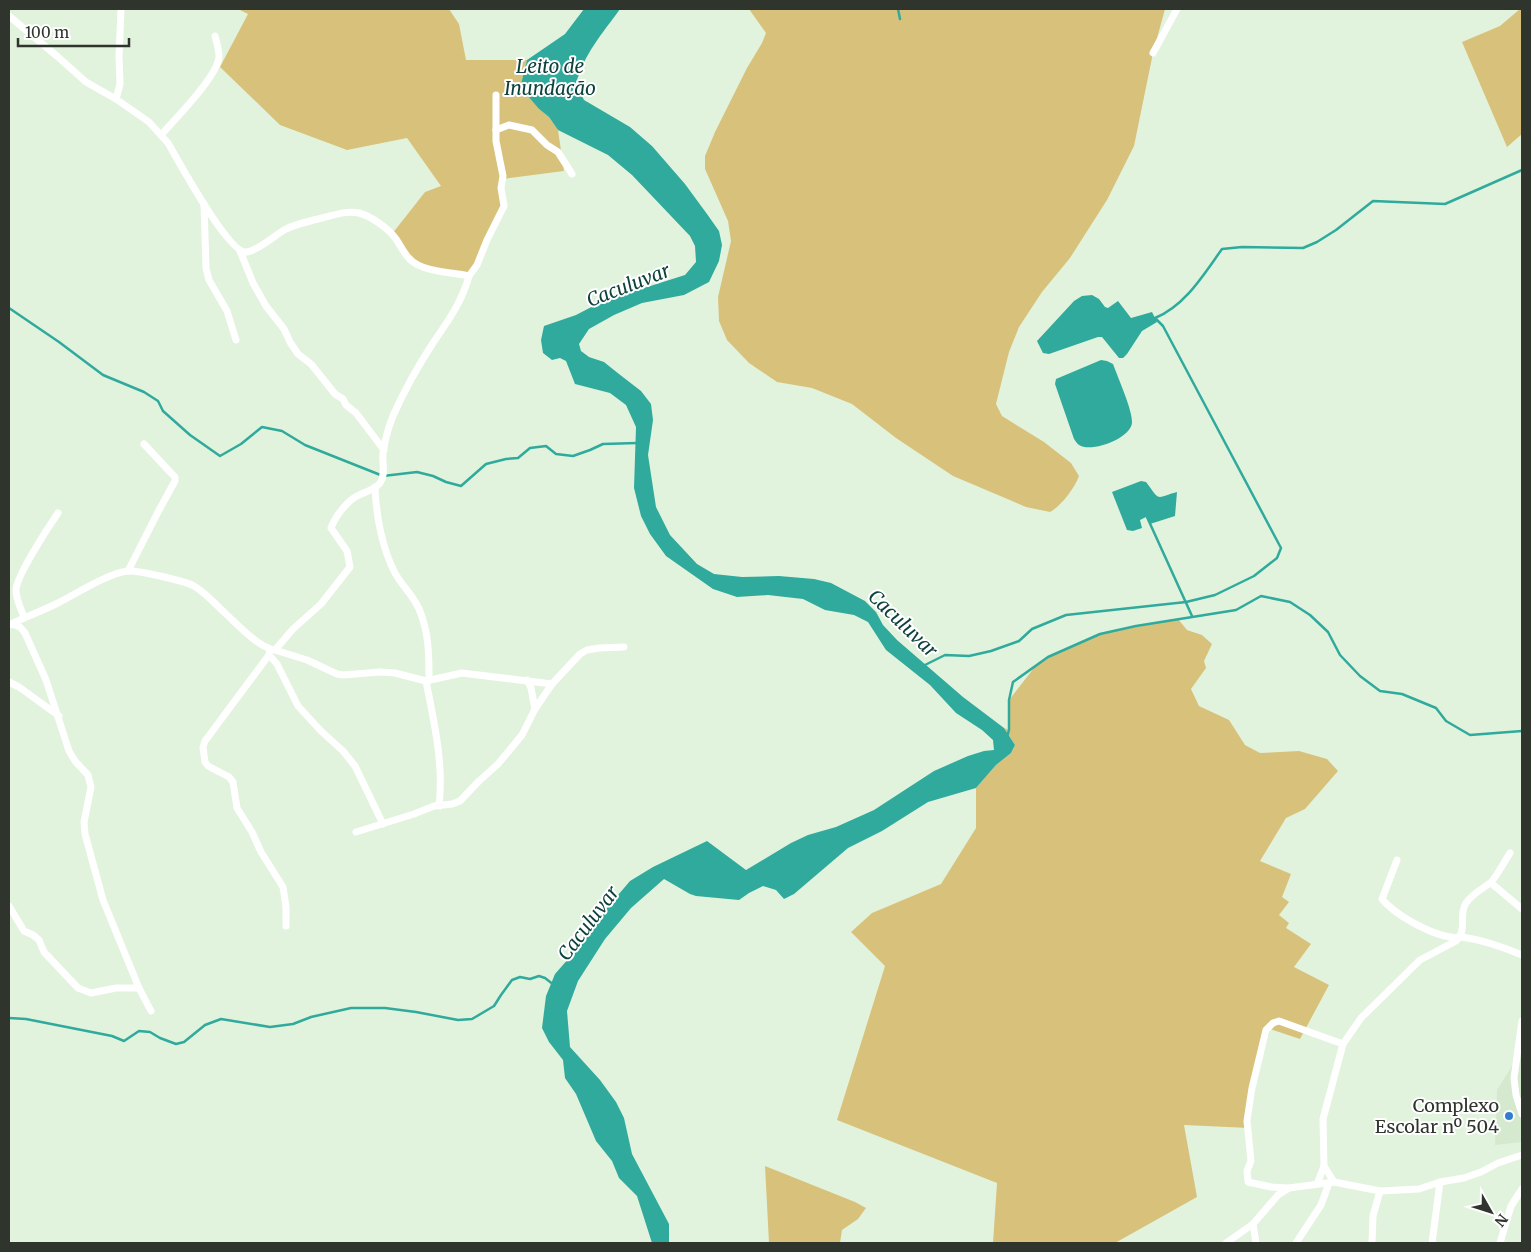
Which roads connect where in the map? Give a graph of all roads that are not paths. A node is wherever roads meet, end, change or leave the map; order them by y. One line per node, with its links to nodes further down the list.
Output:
1 (121, 9): 7 (street)
2 (1177, 9): 5 (street)
3 (9, 16): 7 (street)
4 (216, 36): 9 (street)
5 (1153, 53)
6 (496, 94): 8 (street)
7 (116, 99): 9 (street)
8 (496, 130): 10 (street); 13 (street)
9 (161, 135): 11 (street)
10 (572, 174)
11 (204, 204): 12 (street); 14 (street)
12 (240, 251): 13 (street); 16 (street)
13 (469, 276): 16 (street)
14 (236, 340)
15 (144, 444): 19 (street)
16 (384, 450): 17 (street)
17 (375, 487): 23 (street); 25 (street)
18 (58, 512): 20 (street)
19 (128, 571): 20 (street); 23 (street)
20 (24, 617): 21 (street)
21 (10, 625): 29 (street)
22 (624, 647): 27 (street)
23 (271, 651): 25 (street); 31 (street); 38 (street)
24 (526, 680): 25 (street); 27 (street); 28 (street)
25 (427, 681): 30 (street)
26 (9, 682): 29 (street)
27 (552, 684): 28 (street)
28 (535, 709): 30 (street)
29 (59, 716): 41 (street)
30 (439, 806): 31 (street)
31 (383, 824): 32 (street)
32 (356, 832)
33 (1510, 854): 35 (street)
34 (1397, 860): 39 (street)
35 (1491, 883): 37 (street); 39 (street)
36 (9, 906): 41 (street)
37 (1522, 909)
38 (286, 926)
39 (1460, 937): 40 (street); 44 (street)
40 (1522, 955)
41 (139, 988): 42 (street)
42 (151, 1011)
43 (1522, 1021): 45 (street)
44 (1343, 1044): 47 (street); 51 (street)
45 (1522, 1114)
46 (1522, 1155): 49 (street)
47 (1324, 1166): 48 (street); 50 (street)
48 (1332, 1182): 50 (street); 53 (street); 57 (street)
49 (1440, 1182): 53 (street); 59 (street)
50 (1317, 1184): 51 (street)
51 (1289, 1188): 54 (street)
52 (1522, 1189): 60 (street)
53 (1380, 1191): 58 (street)
54 (1253, 1224): 55 (street); 56 (street)
55 (1226, 1243)
56 (1256, 1243)
57 (1296, 1243)
58 (1372, 1243)
59 (1432, 1243)
60 (1500, 1243)

